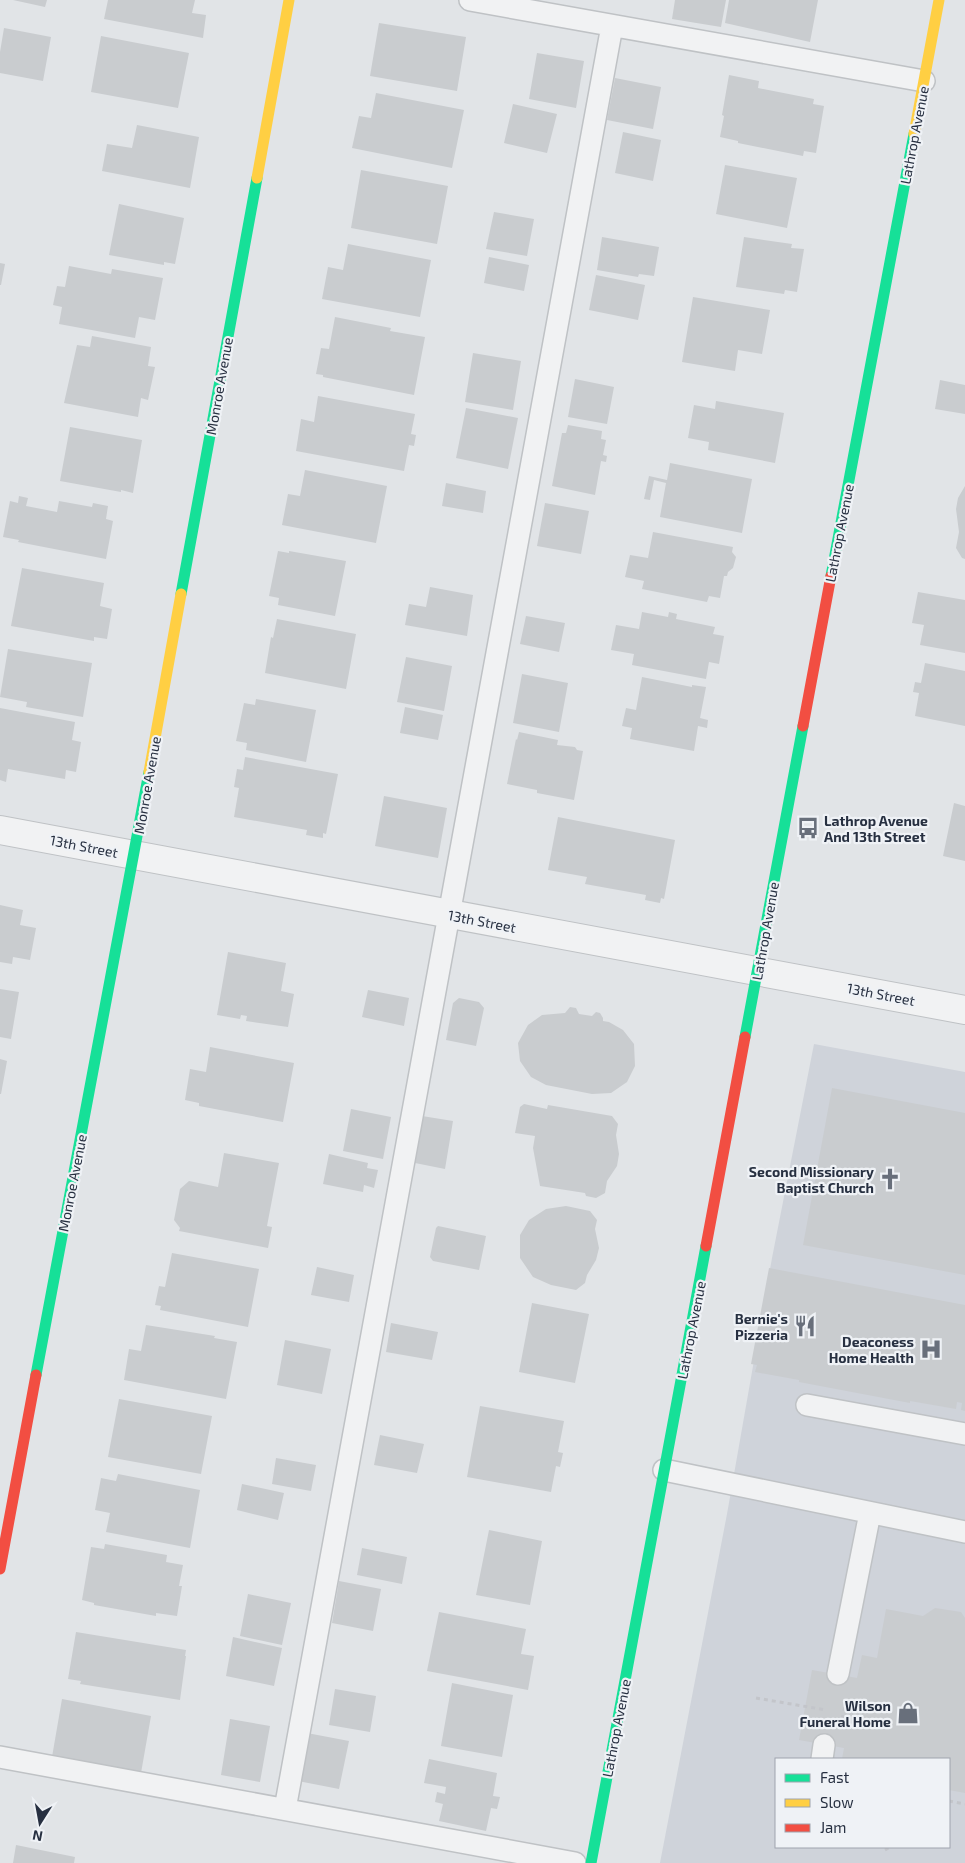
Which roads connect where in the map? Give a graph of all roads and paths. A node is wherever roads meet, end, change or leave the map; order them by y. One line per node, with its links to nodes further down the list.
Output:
1 (290, 0): 7 (street, Monroe Avenue)
2 (470, 0): 4 (lane)
3 (939, 0): 5 (street, Lathrop Avenue)
4 (612, 26): 5 (lane); 8 (lane)
5 (924, 81): 9 (street, Lathrop Avenue)
6 (0, 830): 7 (street, 13th Street)
7 (134, 855): 8 (street, 13th Street); 16 (street, Monroe Avenue)
8 (448, 914): 9 (street, 13th Street); 29 (lane)
9 (758, 972): 10 (street, 13th Street); 13 (street, Lathrop Avenue)
10 (965, 1010)
11 (807, 1405): 12 (lane)
12 (965, 1434)
13 (664, 1470): 14 (lane); 33 (street, Lathrop Avenue)
14 (870, 1512): 15 (lane); 17 (lane)
15 (965, 1532)
16 (0, 1569)
17 (838, 1674)
18 (756, 1698): 20 (path)
19 (845, 1705): 22 (path)
20 (831, 1711)
21 (837, 1712): 22 (path)
22 (844, 1714): 23 (path)
23 (842, 1723)
24 (0, 1757): 29 (lane)
25 (950, 1801): 26 (path)
26 (954, 1802): 27 (path); 28 (path)
27 (965, 1804)
28 (950, 1805)
29 (285, 1809): 32 (lane)
30 (888, 1848): 31 (path)
31 (885, 1850)
32 (576, 1863)
33 (591, 1863)

